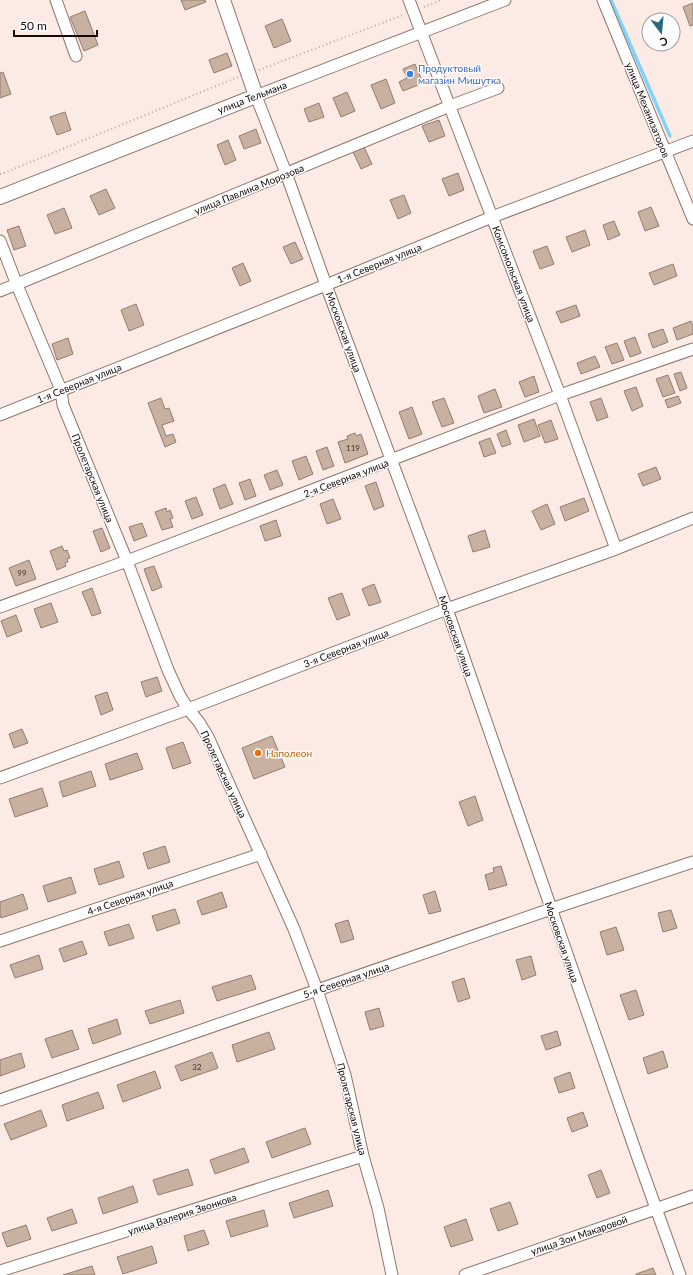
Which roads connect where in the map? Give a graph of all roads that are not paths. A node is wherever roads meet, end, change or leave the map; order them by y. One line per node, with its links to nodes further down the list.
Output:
1 (56, 0): 7 (street)
2 (223, 0): 9 (street, Московская улица)
3 (409, 0): 6 (street, Комсомольская улица)
4 (505, 0): 6 (street, улица Тельмана)
5 (603, 0): 12 (street, улица Механизаторов)
6 (422, 32): 9 (street, улица Тельмана); 10 (street, Комсомольская улица)
7 (76, 56)
8 (498, 88): 10 (street, улица Павлика Морозова)
9 (256, 96): 13 (street, Московская улица); 14 (street, улица Тельмана)
10 (450, 106): 13 (street, улица Павлика Морозова); 15 (street, Комсомольская улица)
11 (693, 141): 12 (street, 1-я Северная улица)
12 (665, 151): 15 (street, 1-я Северная улица); 16 (street, улица Механизаторов)
13 (286, 173): 18 (street, улица Павлика Морозова); 19 (street, Московская улица)
14 (0, 197)
15 (492, 217): 19 (street, 1-я Северная улица); 23 (street, Комсомольская улица)
16 (693, 219)
17 (0, 241): 18 (street, Пролетарская улица)
18 (16, 285): 20 (street, улица Павлика Морозова); 22 (street, Пролетарская улица)
19 (326, 285): 22 (street, 1-я Северная улица); 25 (street, Московская улица)
20 (0, 292)
21 (693, 349): 23 (street, 2-я Северная улица)
22 (61, 390): 24 (street, 1-я Северная улица); 28 (street, Пролетарская улица)
23 (560, 395): 25 (street, 2-я Северная улица); 27 (street, Комсомольская улица)
24 (0, 415)
25 (391, 460): 28 (street, 2-я Северная улица); 30 (street, Московская улица)
26 (693, 518): 27 (street, 3-я Северная улица)
27 (616, 548): 30 (street, 3-я Северная улица)
28 (127, 561): 29 (street, 2-я Северная улица); 31 (street, Пролетарская улица)
29 (0, 607)
30 (447, 608): 31 (street, 3-я Северная улица); 35 (street, Московская улица)
31 (188, 709): 32 (street, 3-я Северная улица); 33 (street, Пролетарская улица)
32 (0, 778)
33 (261, 854): 36 (street, 4-я Северная улица); 37 (street, Пролетарская улица)
34 (693, 862): 35 (street, 5-я Северная улица)
35 (551, 909): 37 (street, 5-я Северная улица); 41 (street, Московская улица)
36 (0, 941)
37 (317, 990): 38 (street, 5-я Северная улица); 39 (street, Пролетарская улица)
38 (0, 1100)
39 (363, 1156): 42 (street, улица Валерия Звонкова); 43 (street, Пролетарская улица)
40 (693, 1196): 41 (street, улица Зои Макаровой)
41 (656, 1208): 44 (street, улица Зои Макаровой); 45 (street, Московская улица)
42 (0, 1271)
43 (392, 1275)
44 (465, 1275)
45 (680, 1275)

